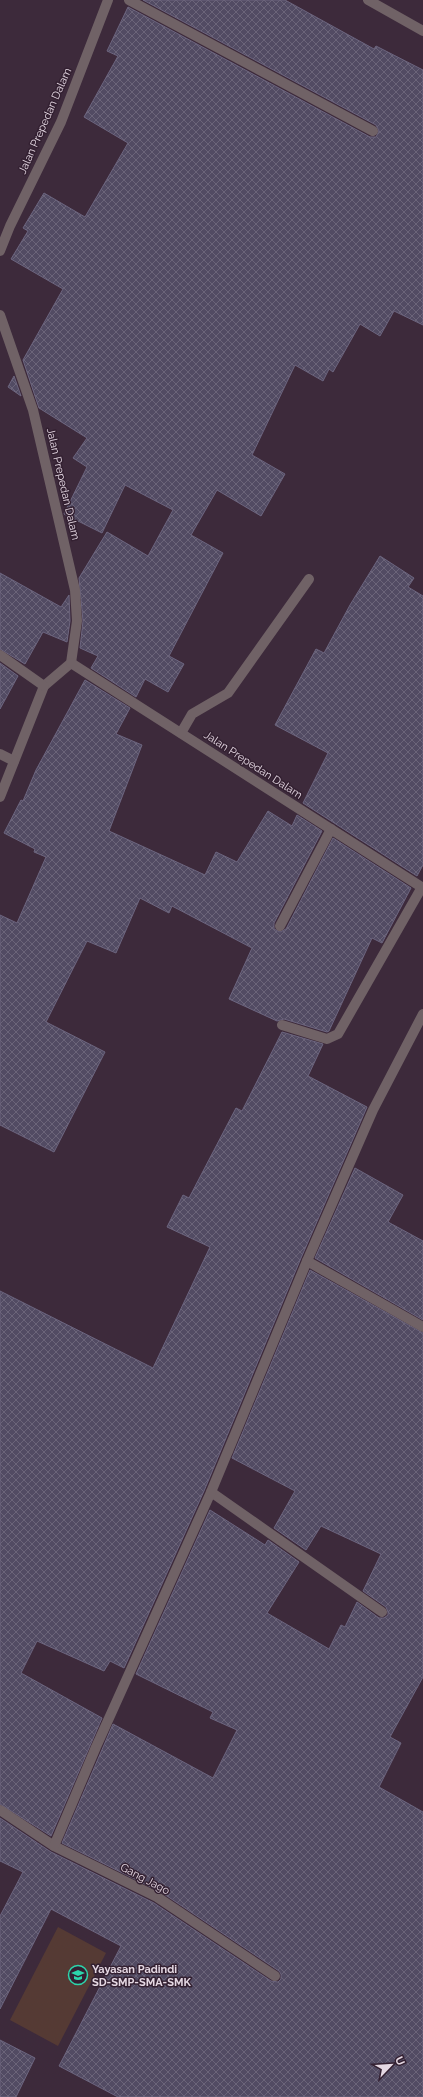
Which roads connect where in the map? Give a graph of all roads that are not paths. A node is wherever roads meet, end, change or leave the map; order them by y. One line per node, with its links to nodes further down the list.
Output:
1 (108, 0): 6 (street, Jalan Prepedan Dalam)
2 (129, 0): 5 (street)
3 (368, 0): 4 (street)
4 (423, 31)
5 (373, 131)
6 (0, 250)
7 (0, 315): 10 (street, Jalan Prepedan Dalam)
8 (309, 579): 12 (street)
9 (0, 655): 11 (street)
10 (71, 662): 11 (street); 12 (street, Jalan Prepedan Dalam)
11 (44, 686): 14 (street)
12 (181, 733): 16 (street, Jalan Prepedan Dalam)
13 (0, 754): 14 (street)
14 (14, 761): 15 (street)
15 (0, 797)
16 (331, 829): 17 (street, Jalan Prepedan Dalam); 18 (street)
17 (422, 887): 20 (street)
18 (280, 926)
19 (423, 1014): 21 (street)
20 (282, 1025)
21 (307, 1262): 22 (street); 23 (street)
22 (423, 1327)
23 (211, 1492): 24 (street); 26 (street)
24 (382, 1612)
25 (0, 1810): 26 (street, Gang Jago)
26 (54, 1846): 27 (street, Gang Jago)
27 (275, 1976)

